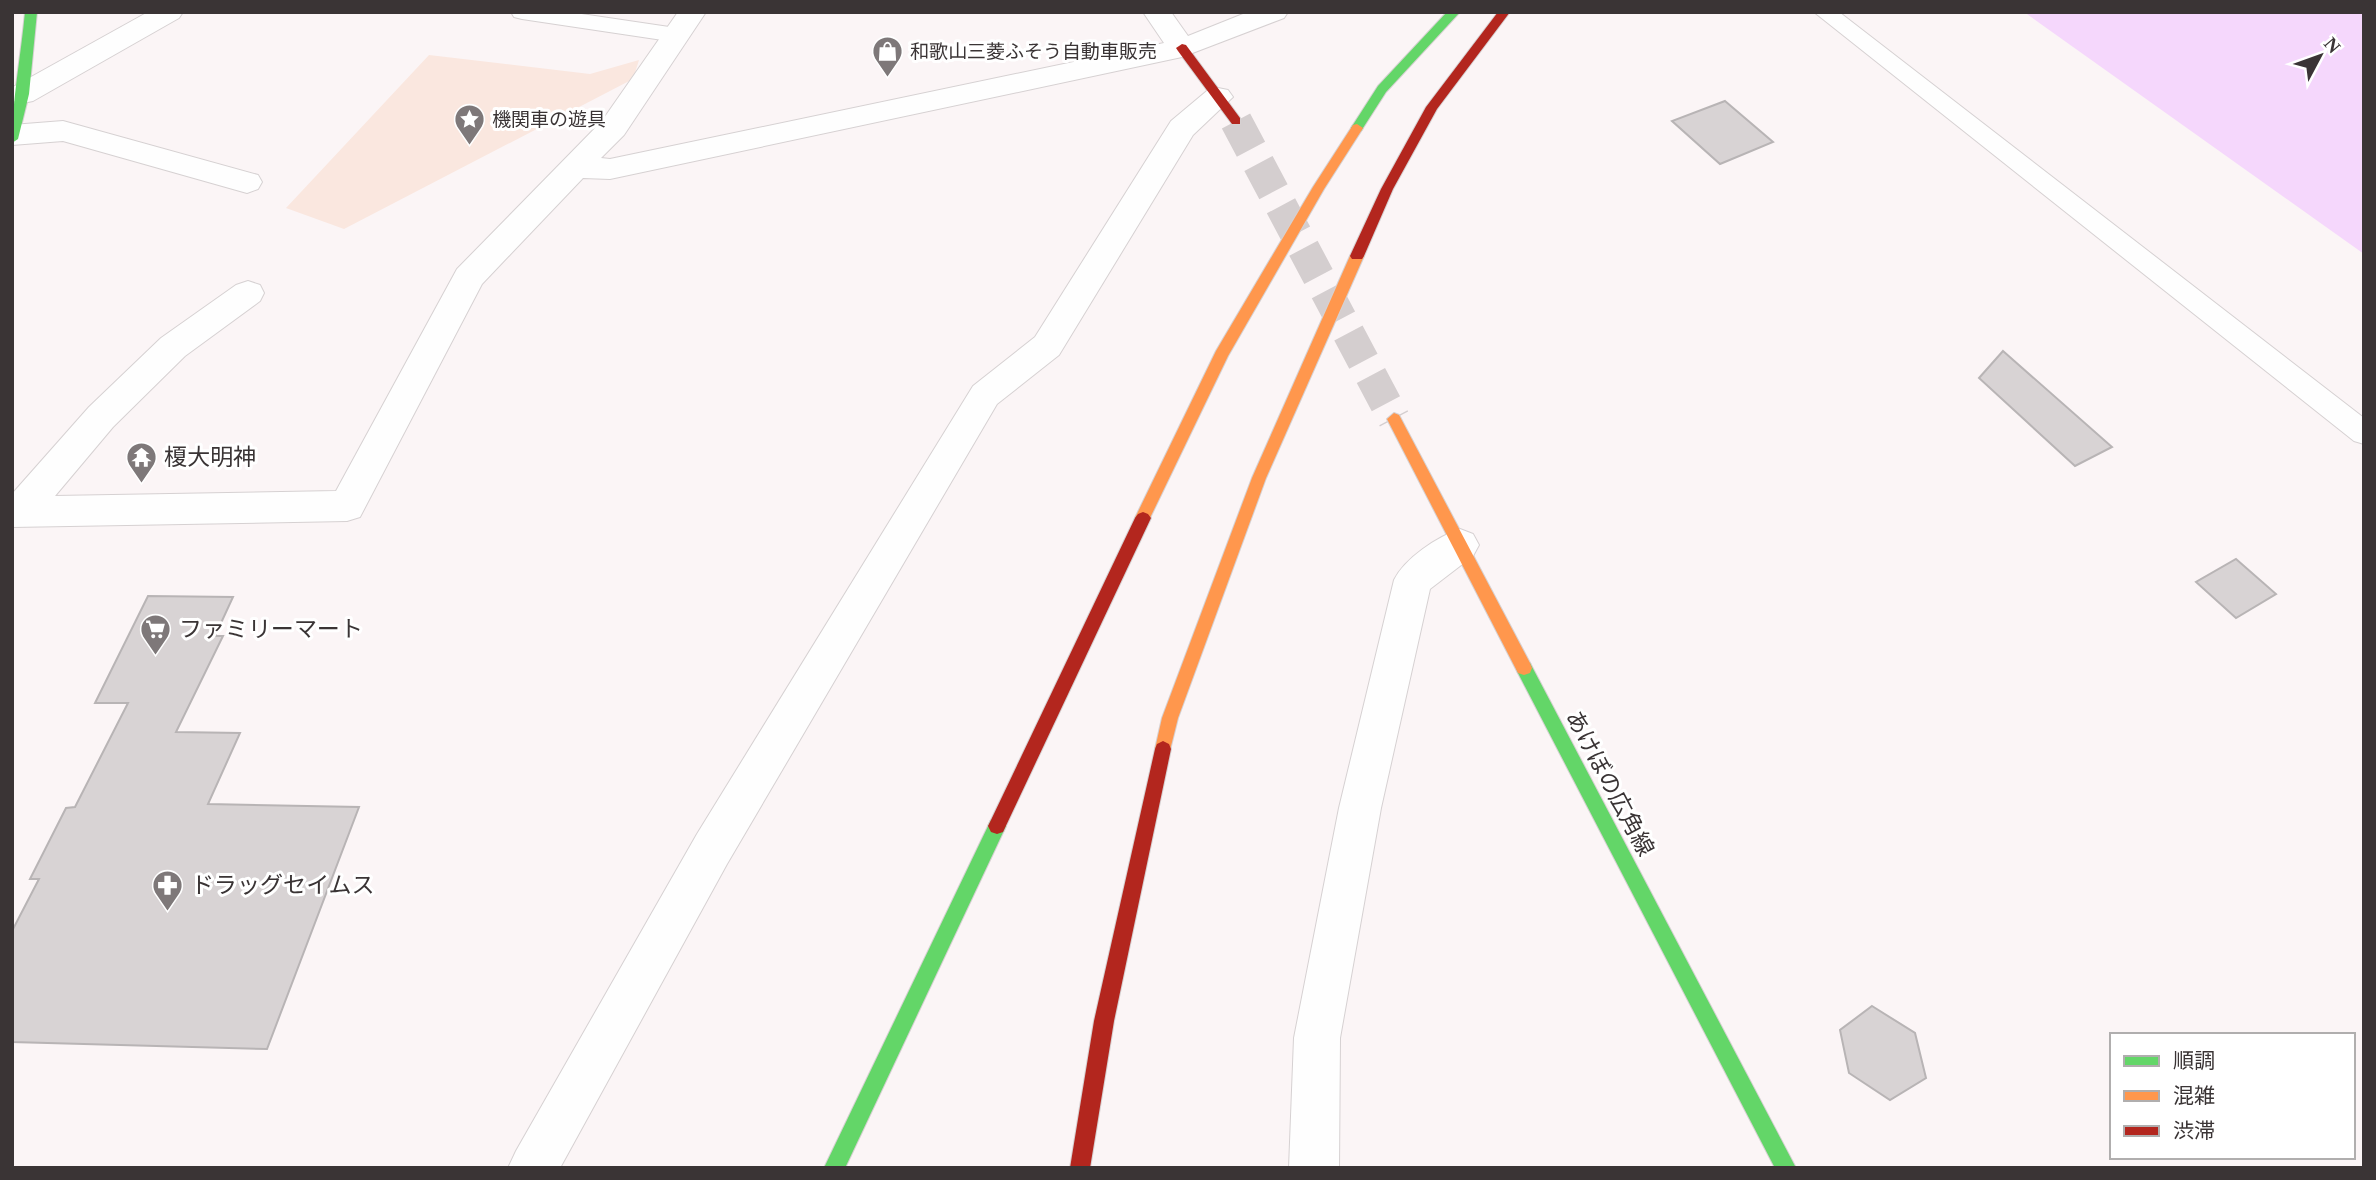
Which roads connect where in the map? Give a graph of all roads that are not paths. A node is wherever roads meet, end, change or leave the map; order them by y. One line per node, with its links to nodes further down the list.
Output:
1 (31, 12): 11 (main road)
2 (169, 12): 11 (street)
3 (523, 12): 9 (lane)
4 (1157, 12): 10 (street)
5 (1274, 12): 10 (street)
6 (1454, 12): 22 (main road)
7 (1504, 12): 23 (main road)
8 (1825, 12): 18 (lane)
9 (684, 24): 14 (street)
10 (1182, 48): 12 (main road); 14 (street)
11 (23, 94): 13 (main road)
12 (1227, 109): 21 (street)
13 (13, 136): 15 (street)
14 (575, 167): 19 (street)
15 (247, 181)
16 (248, 293): 19 (street)
17 (1394, 419): 20 (main road, あけぼの広角線)
18 (2364, 433)
19 (15, 512)
20 (1460, 545): 24 (street); 25 (main road, あけぼの広角線)
21 (533, 1168)
22 (834, 1168)
23 (1080, 1168)
24 (1314, 1168)
25 (1786, 1168)

